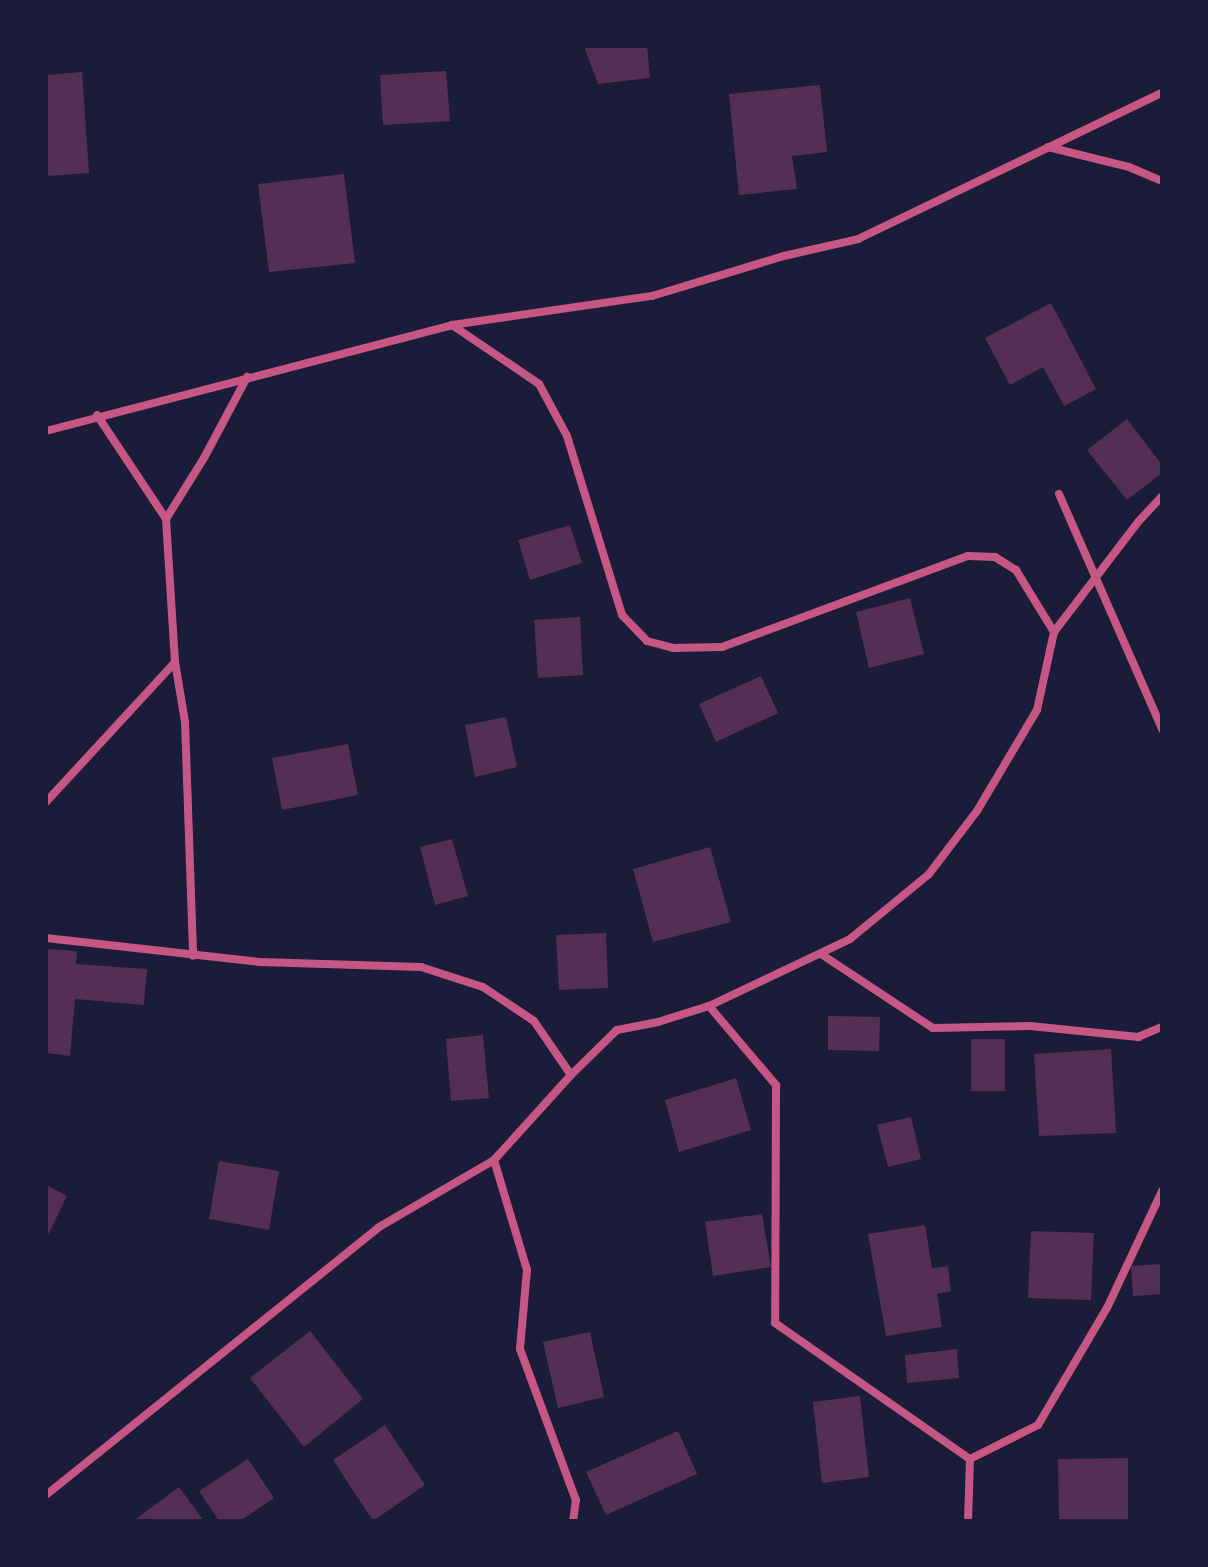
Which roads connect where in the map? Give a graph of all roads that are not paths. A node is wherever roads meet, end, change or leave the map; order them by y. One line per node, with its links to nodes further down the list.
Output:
1 (1162, 93): 2 (street)
2 (1047, 147): 3 (street); 4 (street)
3 (1162, 181)
4 (452, 325): 5 (street); 12 (street)
5 (247, 377): 6 (street); 10 (street)
6 (97, 415): 7 (street); 10 (street)
7 (46, 431)
8 (1059, 494): 11 (street)
9 (1162, 496): 11 (street)
10 (166, 519): 13 (street)
11 (1096, 576): 12 (street); 14 (street)
12 (1054, 632): 17 (street)
13 (175, 662): 15 (street); 18 (street)
14 (1162, 729)
15 (46, 802)
16 (46, 938): 18 (street)
17 (821, 954): 19 (street); 20 (street)
18 (193, 956): 21 (street)
19 (709, 1006): 21 (street); 24 (street)
20 (1162, 1027)
21 (571, 1075): 22 (street)
22 (494, 1160): 25 (street); 26 (street)
23 (1162, 1191): 24 (street)
24 (970, 1459): 27 (street)
25 (46, 1495)
26 (573, 1521)
27 (968, 1521)

